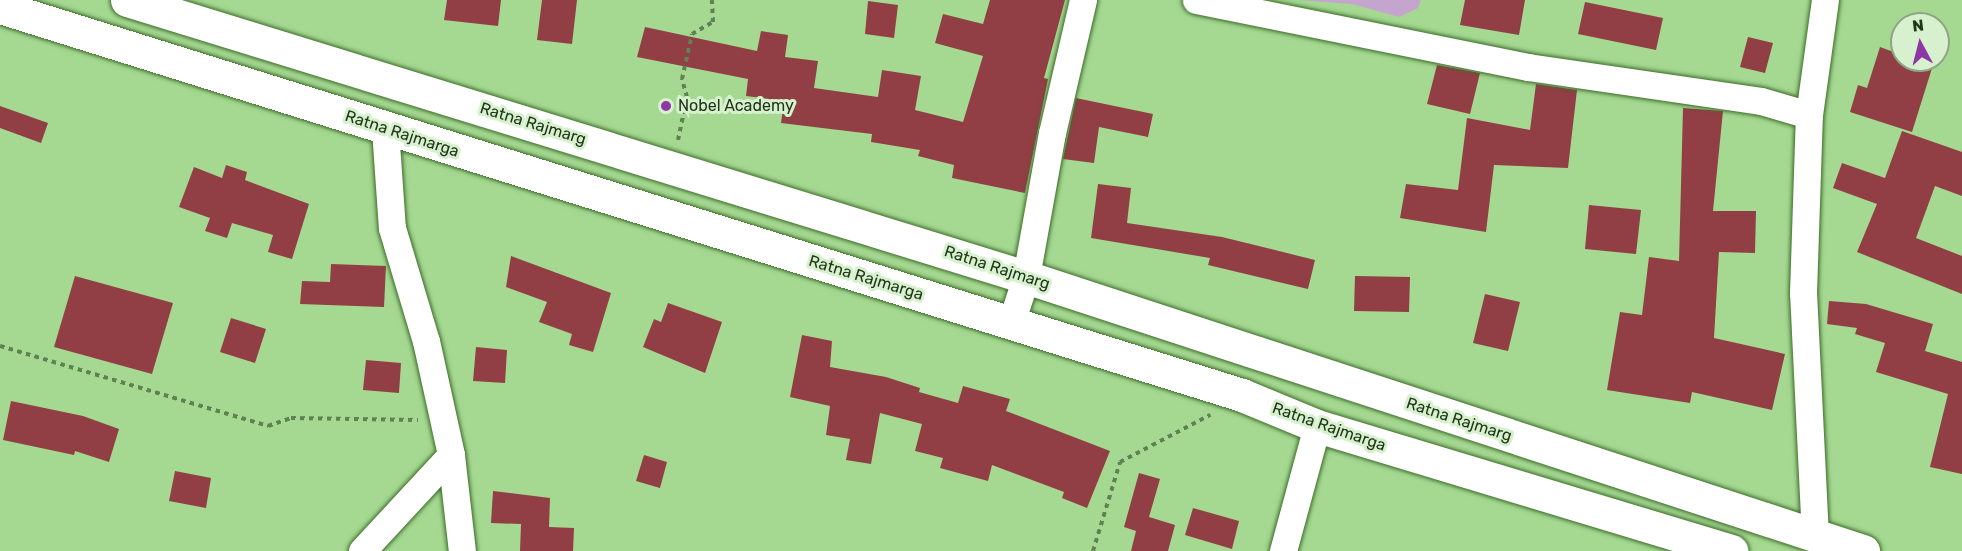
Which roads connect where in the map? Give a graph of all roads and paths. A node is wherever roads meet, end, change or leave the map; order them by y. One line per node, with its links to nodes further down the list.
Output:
1 (127, 0): 9 (main road, Ratna Rajmarg)
2 (712, 0): 9 (path)
3 (1083, 0): 10 (street)
4 (1196, 0): 7 (street)
5 (1825, 0): 7 (street)
6 (0, 7): 8 (main road, Ratna Rajmarga)
7 (1809, 115): 17 (street)
8 (385, 129): 11 (main road, Ratna Rajmarga); 14 (street)
9 (673, 167): 10 (main road, Ratna Rajmarg)
10 (1026, 277): 11 (street); 17 (main road, Ratna Rajmarg)
11 (1011, 323): 13 (main road, Ratna Rajmarga)
12 (0, 346): 14 (path)
13 (1242, 395): 15 (main road, Ratna Rajmarga); 20 (path)
14 (444, 421): 16 (street)
15 (1317, 426): 21 (street); 22 (main road, Ratna Rajmarga)
16 (452, 455): 18 (street); 19 (street)
17 (1815, 537): 23 (main road, Ratna Rajmarg)
18 (362, 551)
19 (462, 551)
20 (1094, 551)
21 (1283, 551)
22 (1732, 551)
23 (1863, 551)

